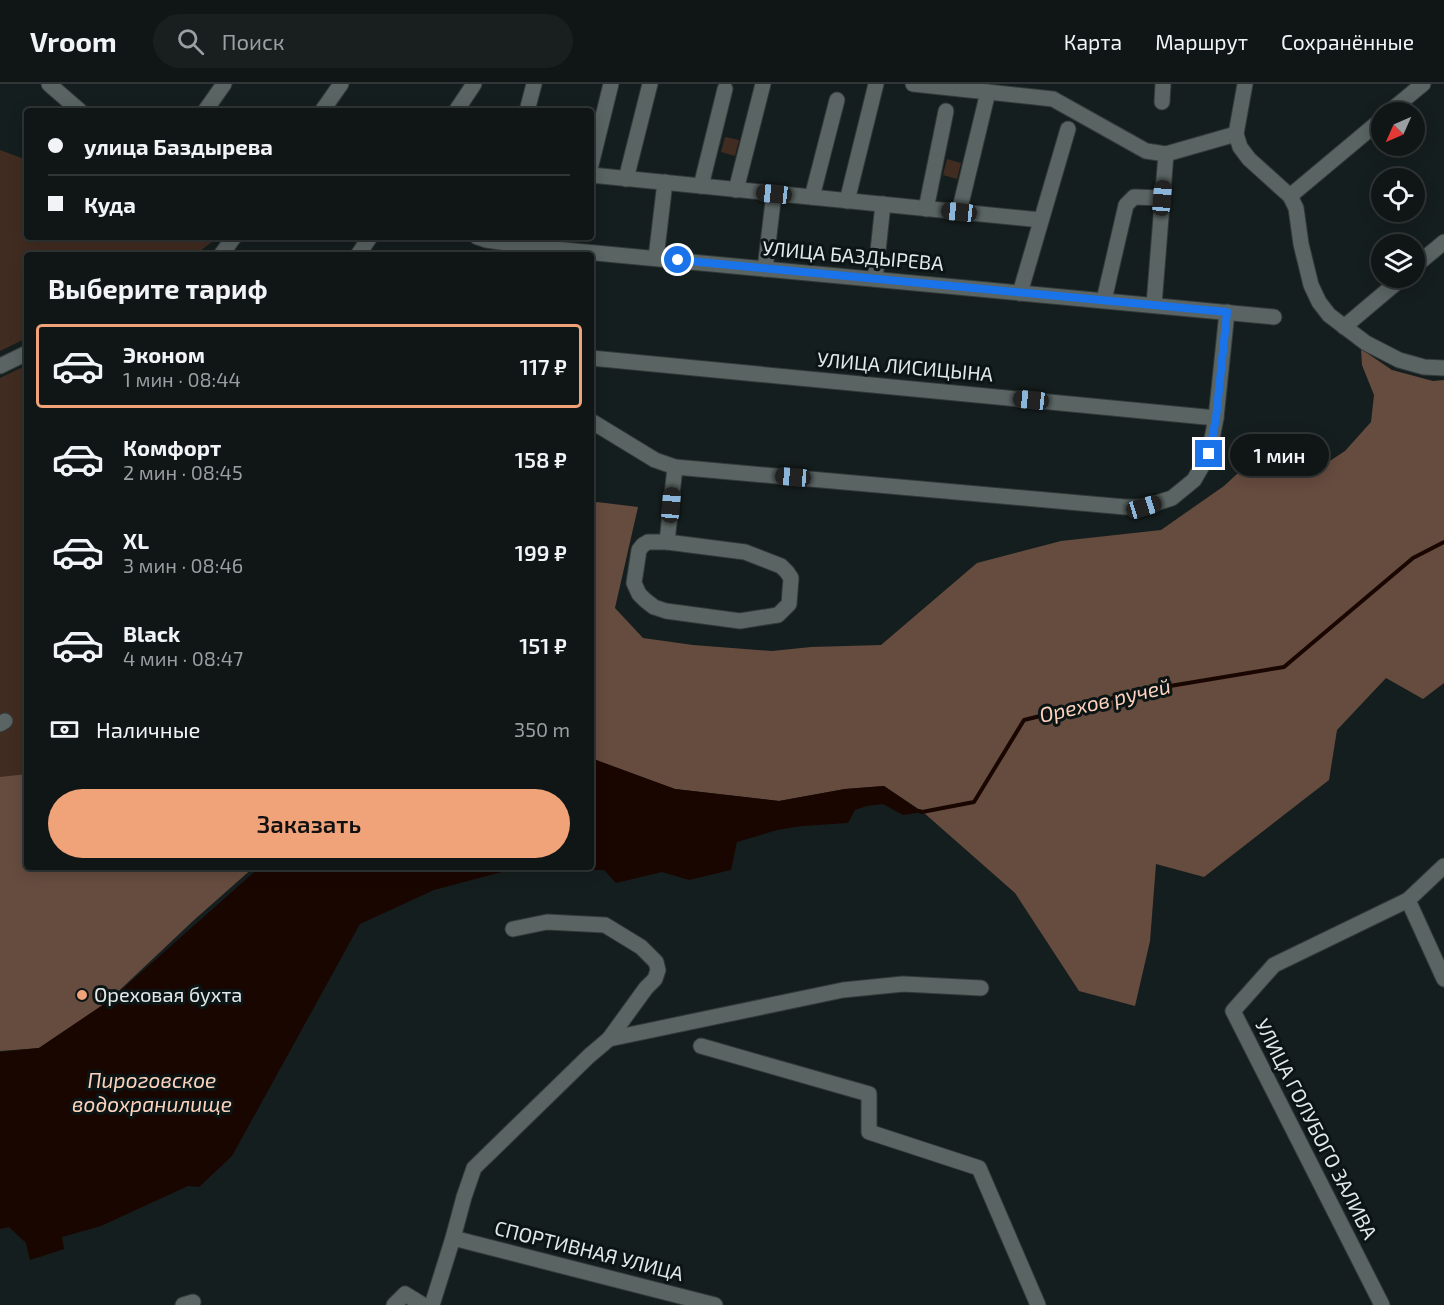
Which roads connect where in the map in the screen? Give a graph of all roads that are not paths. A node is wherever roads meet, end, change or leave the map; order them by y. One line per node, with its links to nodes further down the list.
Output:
1 (49, 84): 19 (street)
2 (224, 84): 20 (street)
3 (341, 84): 21 (street)
4 (474, 84): 22 (street)
5 (534, 84): 23 (street)
6 (611, 84): 28 (street)
7 (650, 84): 31 (street)
8 (763, 84): 34 (street)
9 (876, 84): 39 (street)
10 (913, 84): 15 (street)
11 (1163, 84): 17 (street)
12 (1245, 84): 27 (street)
13 (1423, 84): 18 (street)
14 (725, 89): 33 (street)
15 (988, 92): 29 (street); 42 (street)
16 (837, 100): 37 (street)
17 (1162, 102)
18 (1401, 102)
19 (77, 108)
20 (207, 108)
21 (324, 108)
22 (458, 108)
23 (528, 108)
24 (946, 111): 41 (street)
25 (1371, 128): 36 (street)
26 (1068, 129): 43 (street)
27 (1236, 134): 29 (street); 36 (street)
28 (594, 153)
29 (1166, 154): 38 (street)
30 (594, 175): 31 (street)
31 (626, 178): 32 (street)
32 (665, 182): 33 (street); 47 (street)
33 (701, 186): 34 (street)
34 (736, 190): 35 (street)
35 (774, 194): 37 (street); 49 (street)
36 (1290, 196): 57 (street)
37 (812, 197): 39 (street)
38 (1162, 198): 53 (street); 54 (street)
39 (847, 201): 40 (street)
40 (883, 204): 41 (street); 50 (street)
41 (926, 209): 42 (street)
42 (959, 212): 43 (street)
43 (1041, 220): 52 (street)
44 (486, 240): 45 (street, УЛИЦА БАЗДЫРЕВА)
45 (544, 242): 47 (street, УЛИЦА БАЗДЫРЕВА)
46 (1444, 242): 48 (street)
47 (656, 258): 49 (street, УЛИЦА БАЗДЫРЕВА)
48 (1425, 258)
49 (765, 268): 50 (street, УЛИЦА БАЗДЫРЕВА)
50 (875, 279): 52 (street, УЛИЦА БАЗДЫРЕВА)
51 (1390, 288): 57 (street)
52 (1020, 293): 53 (street, УЛИЦА БАЗДЫРЕВА)
53 (1104, 300): 54 (street, УЛИЦА БАЗДЫРЕВА)
54 (1154, 305): 55 (street, УЛИЦА БАЗДЫРЕВА)
55 (1227, 312): 56 (street, УЛИЦА БАЗДЫРЕВА); 62 (street)
56 (1274, 317)
57 (1344, 327): 61 (street)
58 (24, 355): 60 (street)
59 (594, 358): 62 (street, УЛИЦА ЛИСИЦЫНА)
60 (0, 366)
61 (1444, 368)
62 (1216, 418): 64 (street)
63 (594, 423): 64 (street)
64 (675, 467): 65 (street)
65 (667, 542): 65 (street)
66 (1444, 866): 67 (street, УЛИЦА ГОЛУБОГО ЗАЛИВА)
67 (1408, 900): 69 (street); 79 (street, УЛИЦА ГОЛУБОГО ЗАЛИВА)
68 (513, 929): 71 (street)
69 (1444, 979)
70 (981, 988): 71 (street)
71 (609, 1039): 73 (street)
72 (701, 1046): 78 (street)
73 (453, 1238): 76 (street); 77 (street, СПОРТИВНАЯ УЛИЦА)
74 (394, 1305): 75 (street)
75 (423, 1305)
76 (432, 1305)
77 (715, 1305)
78 (1038, 1305)
79 (1382, 1305)

